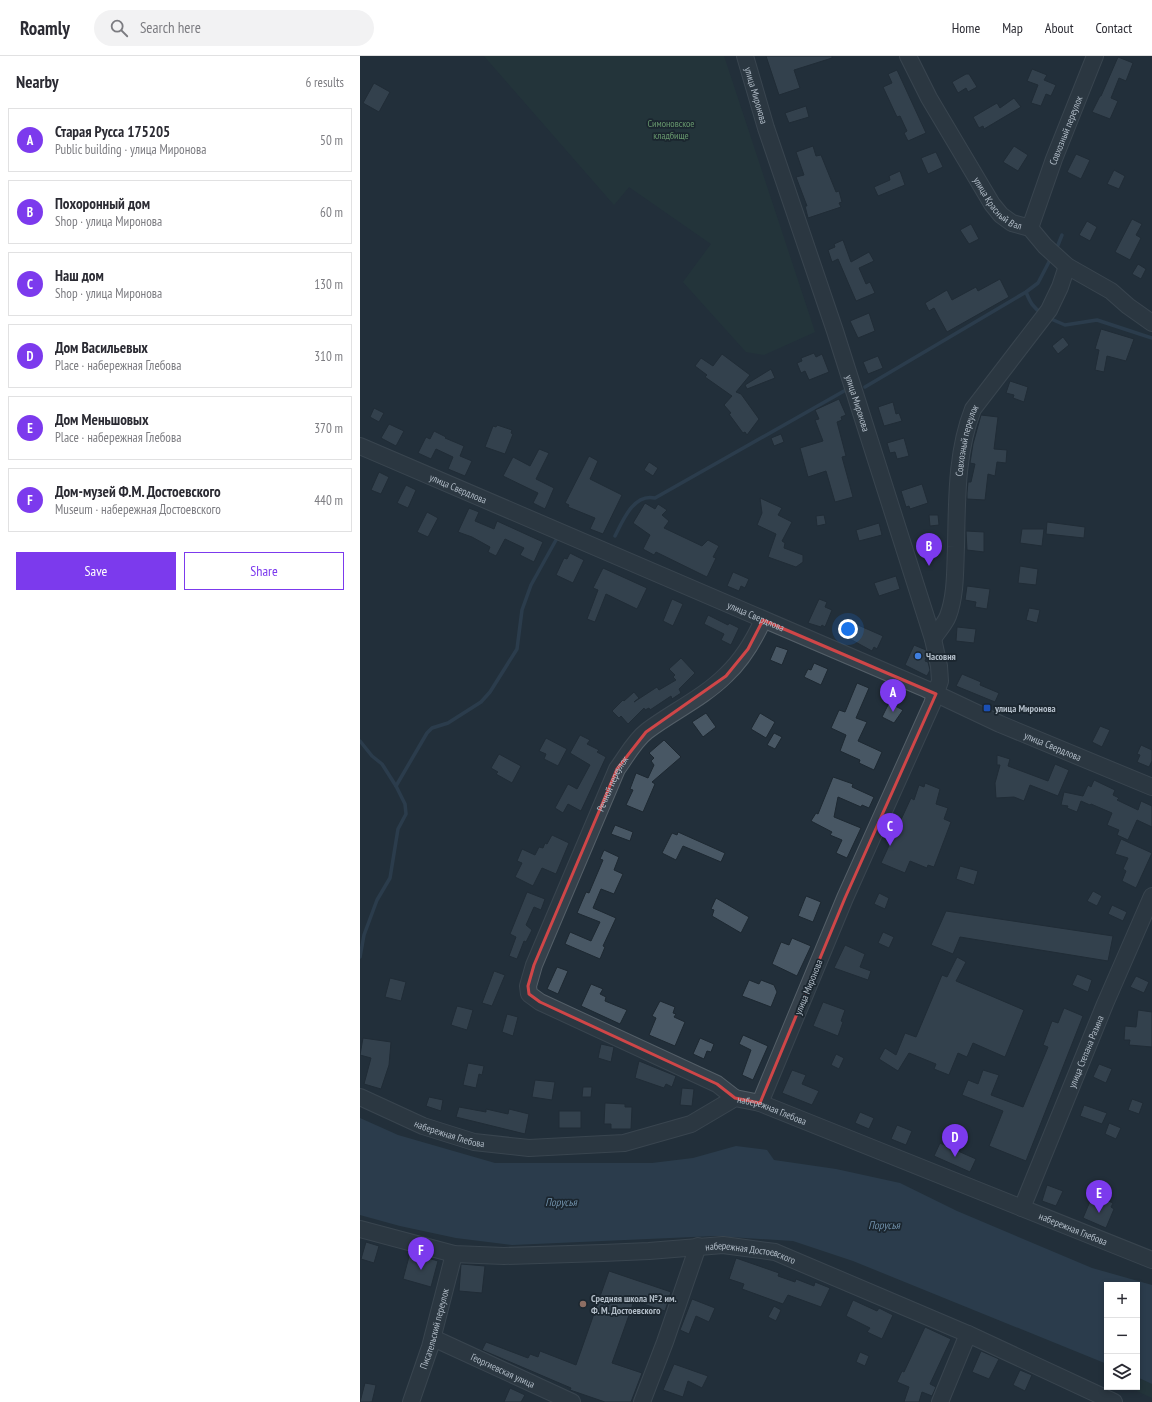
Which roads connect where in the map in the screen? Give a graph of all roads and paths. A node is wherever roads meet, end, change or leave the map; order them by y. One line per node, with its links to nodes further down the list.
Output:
1 (745, 56): 9 (street, улица Миронова)
2 (908, 56): 4 (street, улица Красный Вал)
3 (1095, 56): 4 (street, Совхозный переулок)
4 (1030, 228): 5 (street, улица Красный Вал)
5 (1067, 266): 6 (street, улица Красный Вал); 9 (street, Совхозный переулок)
6 (1152, 323)
7 (360, 446): 8 (street, улица Свердлова)
8 (763, 620): 10 (street, улица Свердлова); 14 (street, Речной переулок)
9 (933, 639): 10 (street, улица Миронова)
10 (936, 694): 11 (street, улица Свердлова); 15 (street, улица Миронова)
11 (1152, 787)
12 (1152, 896): 16 (street, улица Степана Разина)
13 (360, 1097): 14 (street, набережная Глебова)
14 (735, 1098): 15 (street, набережная Глебова)
15 (760, 1103): 16 (street, набережная Глебова)
16 (1022, 1208): 20 (street, набережная Глебова)
17 (360, 1229): 19 (street, набережная Достоевского)
18 (698, 1246): 19 (street, набережная Достоевского); 21 (street, набережная Достоевского); 25 (street)
19 (454, 1254): 22 (street, Писательский переулок)
20 (1152, 1260)
21 (968, 1334): 26 (street); 27 (street, набережная Достоевского)
22 (433, 1338): 23 (street, Писательский переулок); 24 (street, Георгиевская улица)
23 (411, 1402)
24 (572, 1402)
25 (642, 1402)
26 (940, 1402)
27 (1114, 1402)

